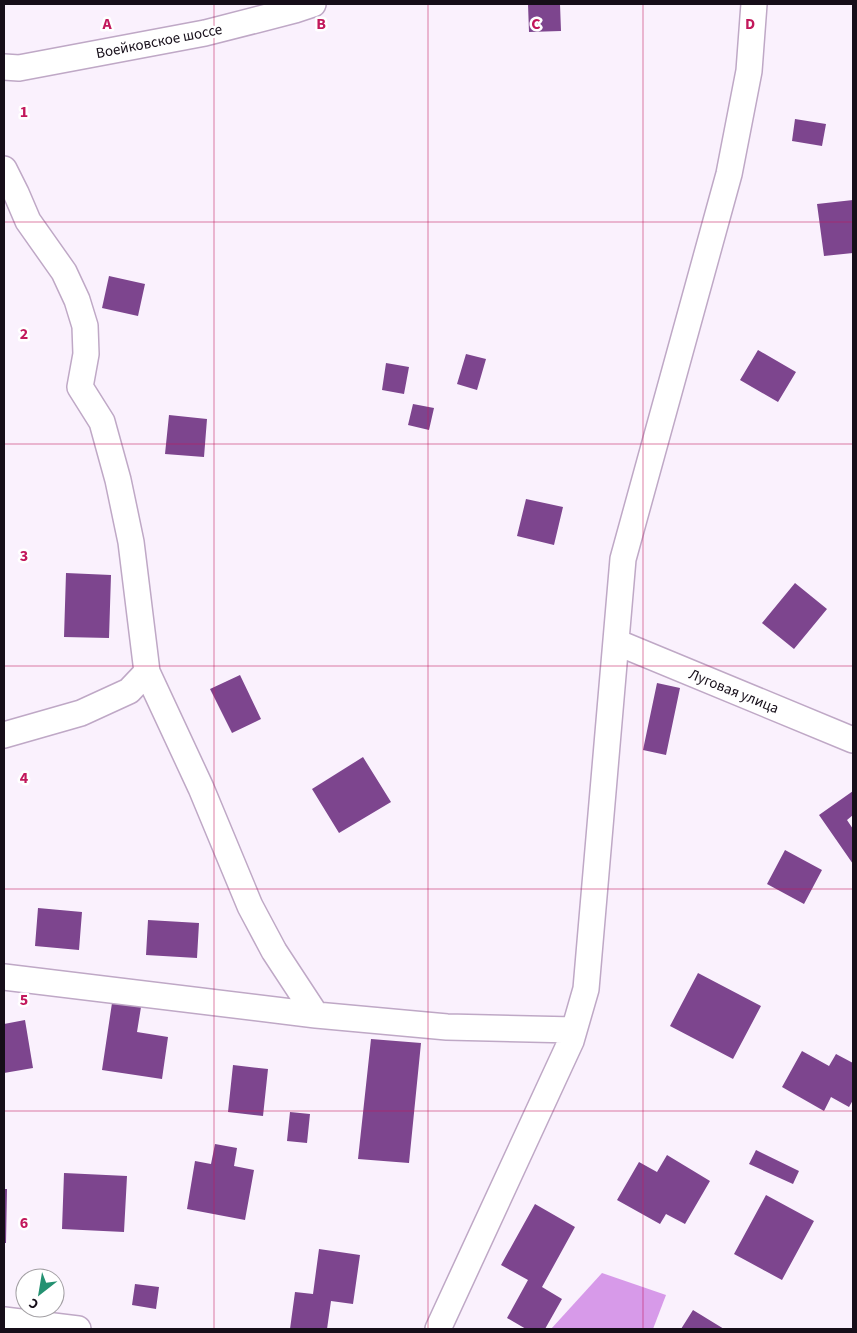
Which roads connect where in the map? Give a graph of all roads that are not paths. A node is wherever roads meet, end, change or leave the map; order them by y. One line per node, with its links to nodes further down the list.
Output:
1 (313, 4): 3 (street, Воейковское шоссе)
2 (754, 4): 5 (street)
3 (4, 67)
4 (4, 169): 6 (street)
5 (616, 642): 8 (street, Луговая улица); 11 (street)
6 (147, 672): 7 (street); 10 (street)
7 (4, 735)
8 (853, 740)
9 (4, 977): 10 (street)
10 (316, 1015): 11 (street)
11 (574, 1030): 14 (street)
12 (4, 1320): 13 (street)
13 (78, 1329)
14 (438, 1329)

